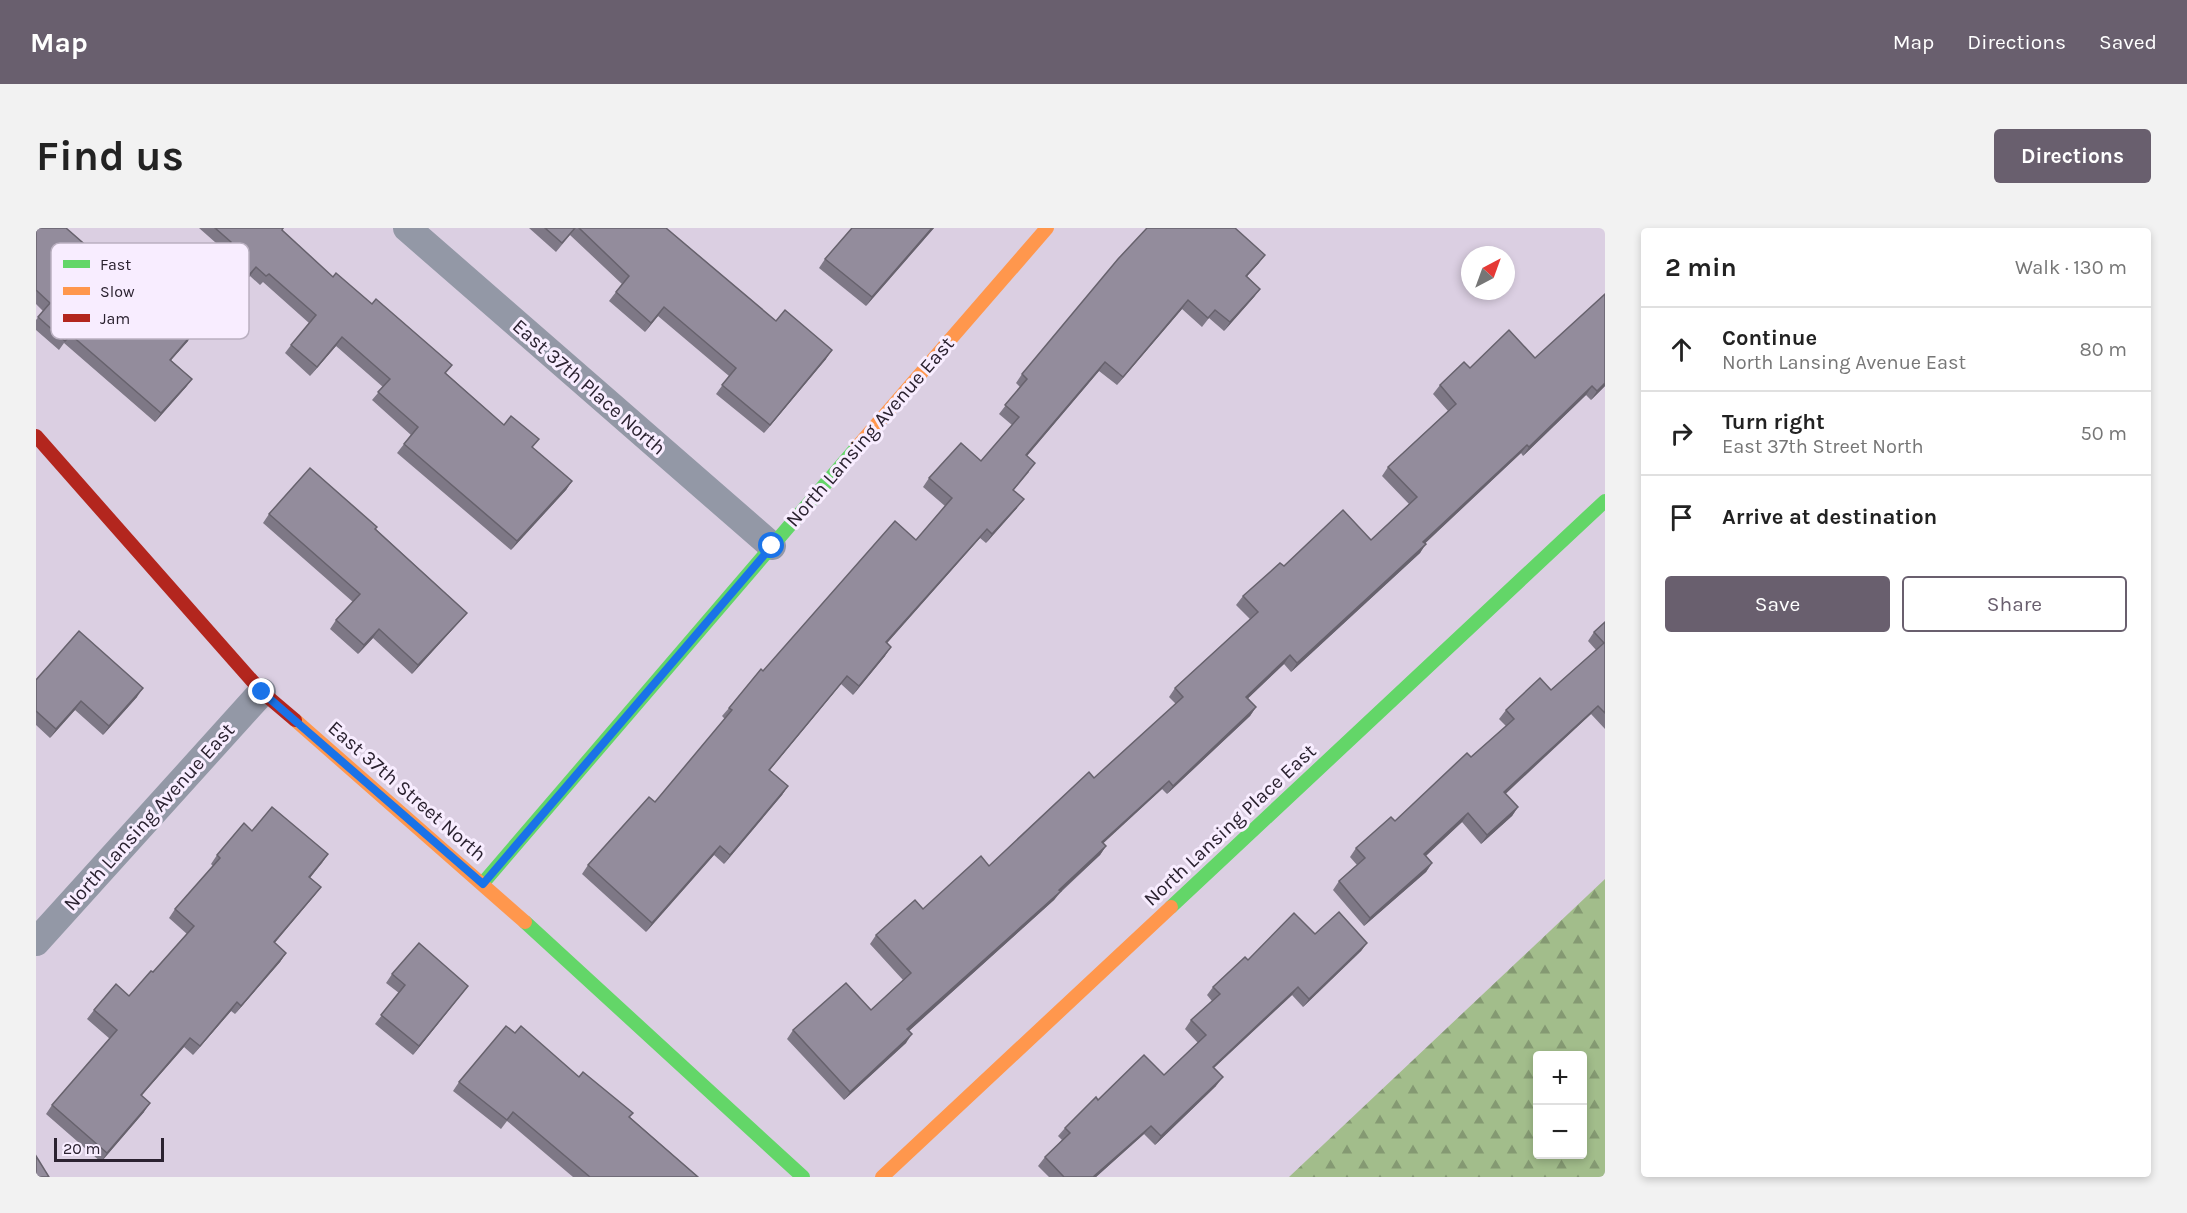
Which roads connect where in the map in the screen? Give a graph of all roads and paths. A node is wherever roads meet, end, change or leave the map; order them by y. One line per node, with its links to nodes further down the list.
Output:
1 (407, 228): 5 (street, East 37th Place North)
2 (1047, 228): 5 (street, North Lansing Avenue East)
3 (36, 435): 6 (street, East 37th Street North)
4 (1605, 501): 10 (street, North Lansing Place East)
5 (772, 546): 7 (street, North Lansing Avenue East)
6 (262, 692): 7 (street, East 37th Street North); 8 (street, North Lansing Avenue East)
7 (483, 884): 9 (street, East 37th Street North)
8 (36, 942)
9 (803, 1177)
10 (882, 1177)

